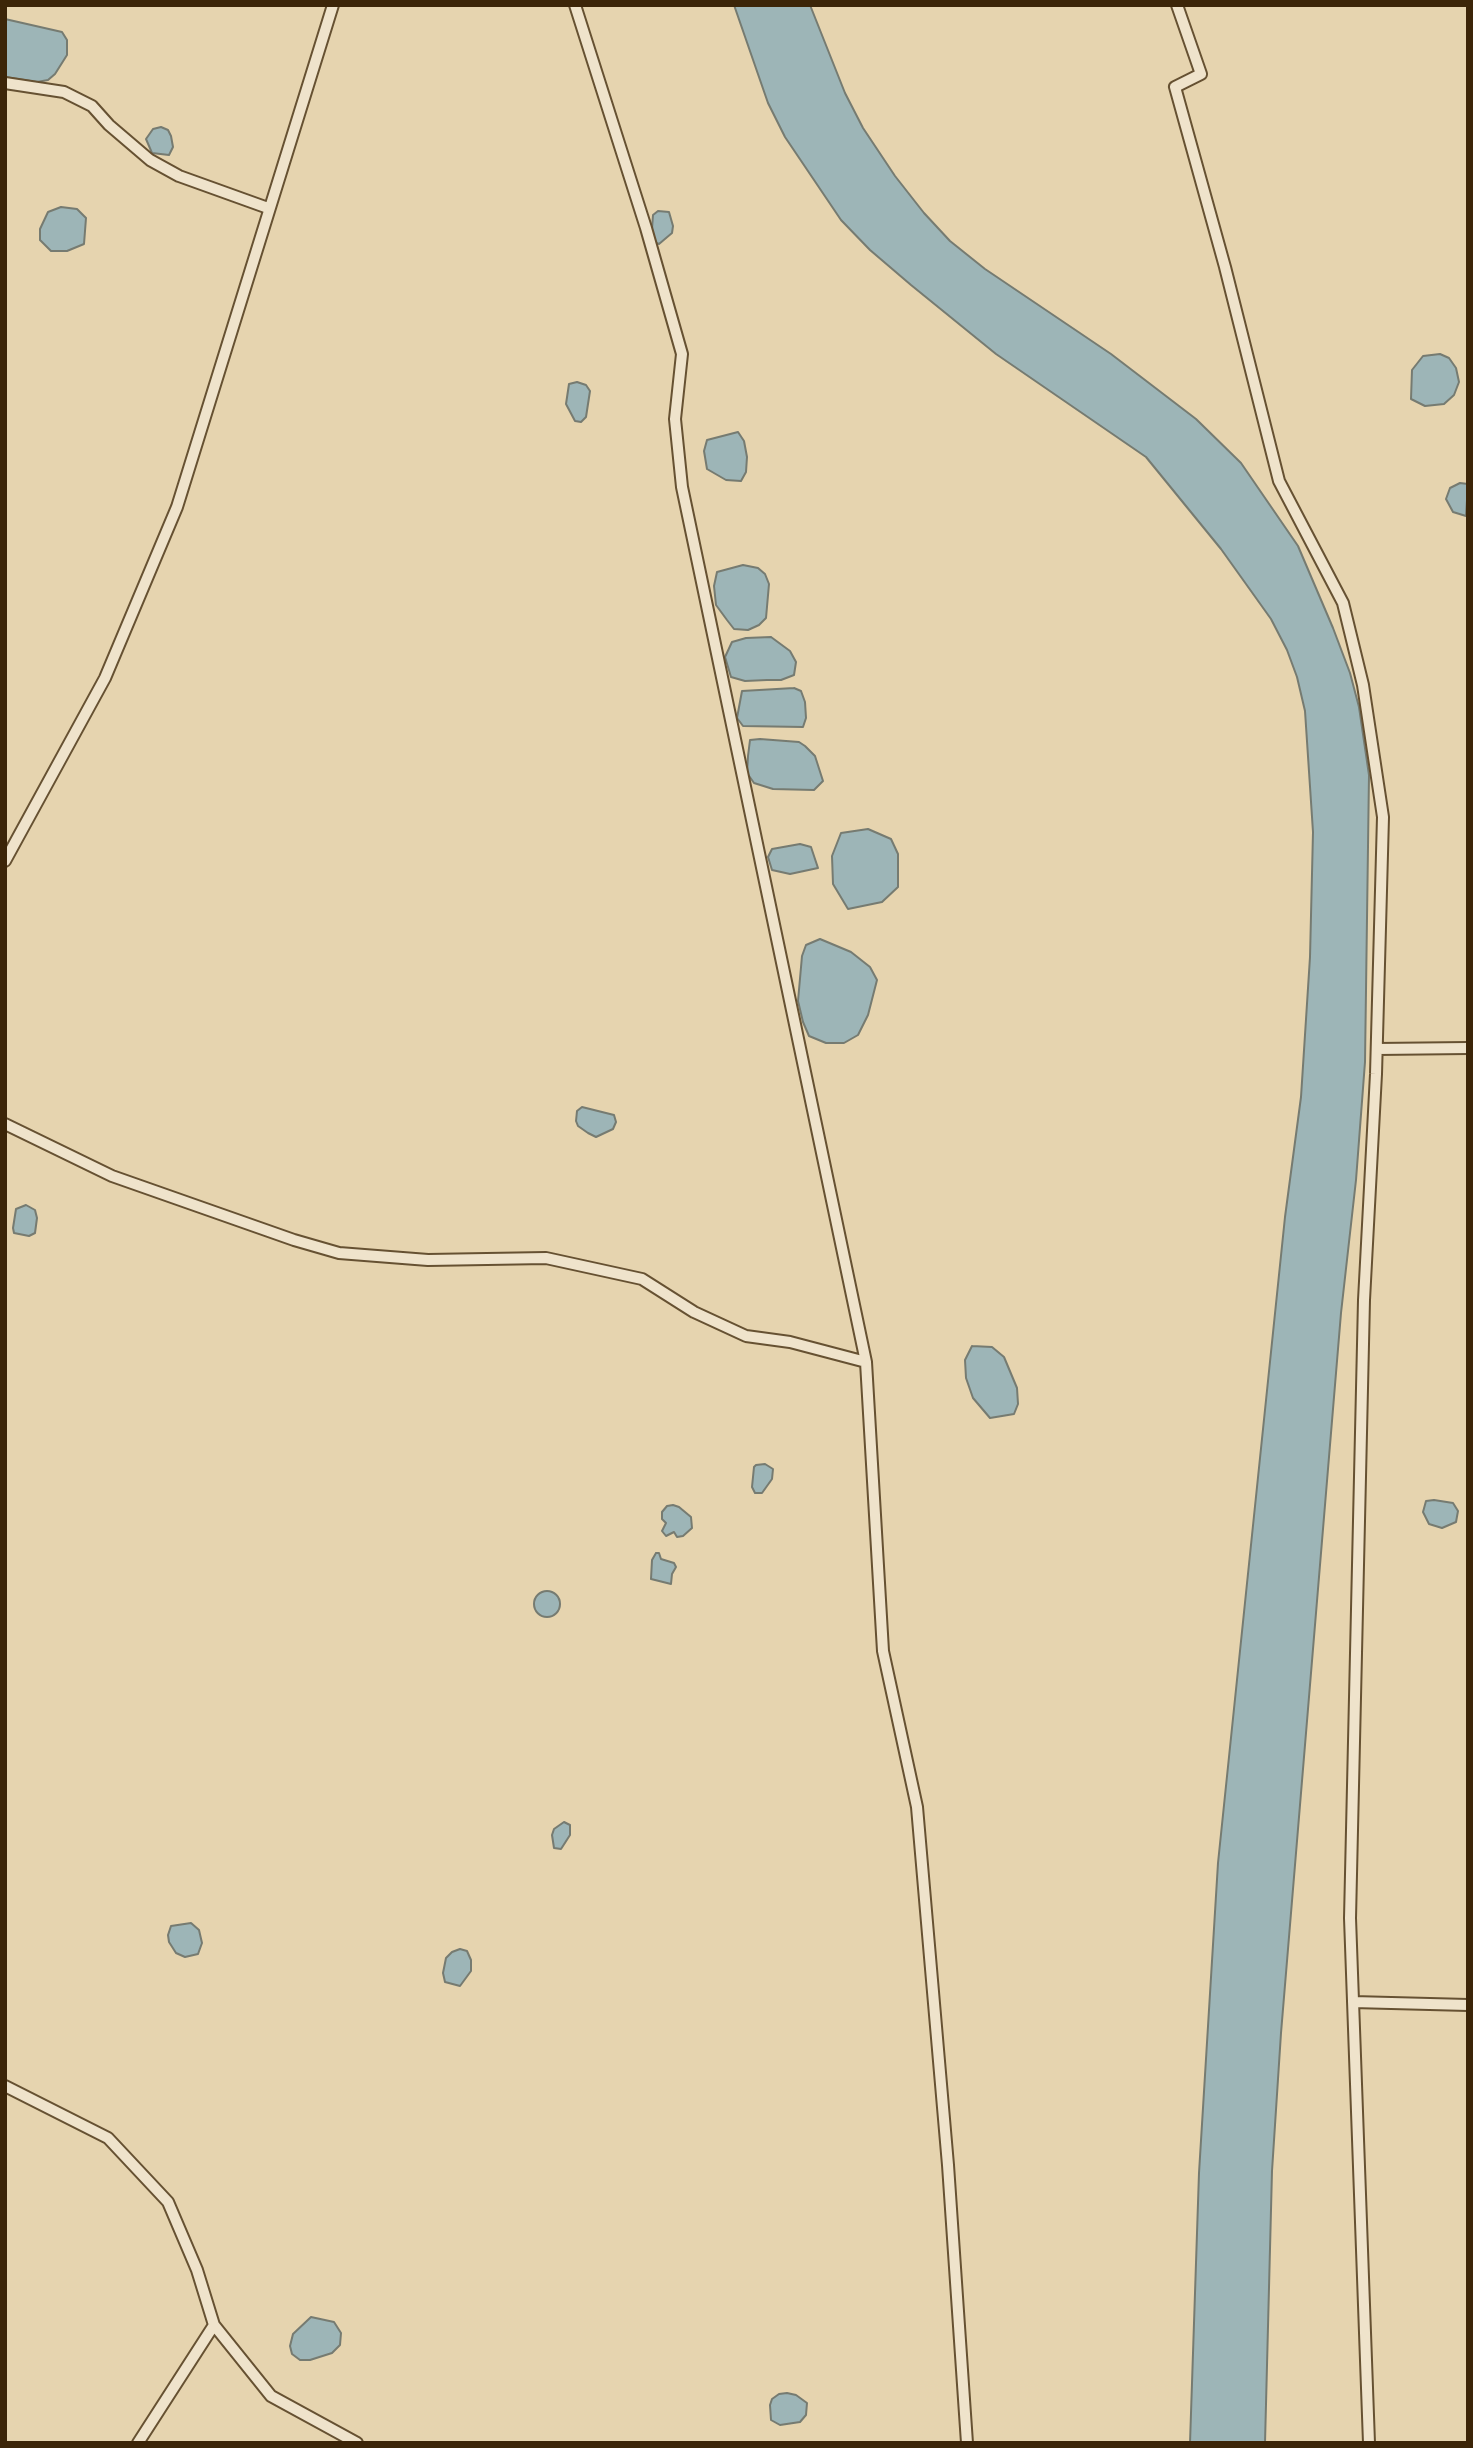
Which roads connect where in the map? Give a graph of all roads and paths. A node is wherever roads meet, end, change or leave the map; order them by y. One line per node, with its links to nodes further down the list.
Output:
1 (333, 5): 5 (street)
2 (575, 5): 10 (street)
3 (1177, 5): 8 (street)
4 (5, 83): 5 (street)
5 (268, 208): 6 (street)
6 (5, 861)
7 (1468, 1048): 8 (street)
8 (1377, 1049): 11 (street)
9 (5, 1124): 10 (street)
10 (866, 1362): 17 (street)
11 (1353, 2002): 12 (street); 18 (street)
12 (1468, 2006)
13 (5, 2086): 14 (street)
14 (214, 2325): 15 (street); 16 (street)
15 (138, 2443)
16 (358, 2443)
17 (967, 2443)
18 (1369, 2443)

